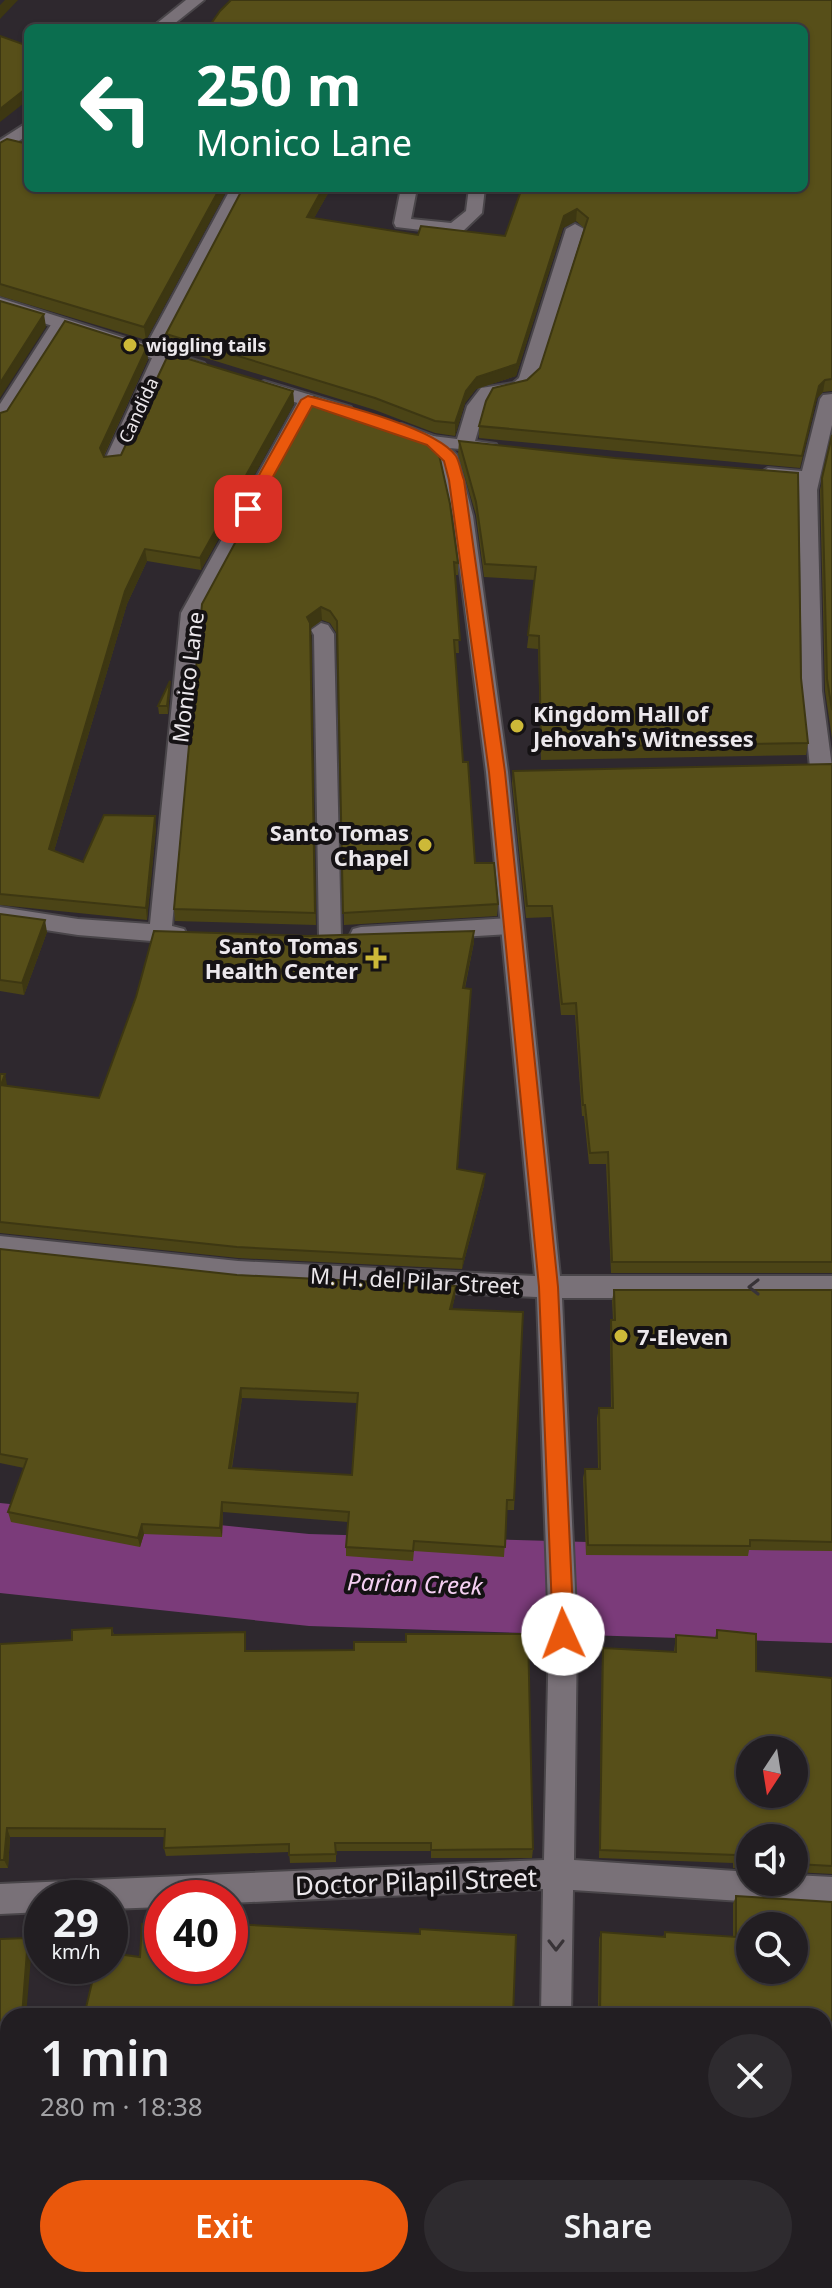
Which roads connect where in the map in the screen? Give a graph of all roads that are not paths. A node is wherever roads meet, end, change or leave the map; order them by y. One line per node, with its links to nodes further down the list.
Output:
1 (196, 0): 2 (street)
2 (164, 24)
3 (24, 130): 4 (street)
4 (0, 148)
5 (237, 192): 11 (street, Candida)
6 (408, 192): 7 (street)
7 (477, 192)
8 (575, 229): 18 (street)
9 (0, 303): 10 (street)
10 (60, 324): 11 (street); 16 (street)
11 (157, 355): 12 (street); 20 (street, Candida)
12 (220, 374)
13 (250, 383): 14 (street)
14 (308, 400): 17 (street); 27 (street, Monico Lane)
15 (832, 400): 22 (street)
16 (0, 418)
17 (432, 442): 18 (street); 26 (street)
18 (464, 445): 19 (street)
19 (509, 450)
20 (113, 462)
21 (749, 473): 22 (street)
22 (810, 478): 24 (street)
23 (321, 630): 30 (street)
24 (821, 767)
25 (0, 915): 27 (street)
26 (512, 926): 30 (street); 32 (street)
27 (160, 934): 28 (street)
28 (203, 936)
29 (302, 937): 30 (street)
30 (330, 937)
31 (0, 1246): 32 (street, M. H. del Pilar Street)
32 (549, 1287): 33 (street, M. H. del Pilar Street, one-way to 32); 34 (street)
33 (832, 1287)
34 (557, 1874): 35 (street, Doctor Pilapil Street); 36 (street, Doctor Pilapil Street); 37 (street, one-way to 37)
35 (832, 1892)
36 (0, 1899)
37 (556, 2008)

